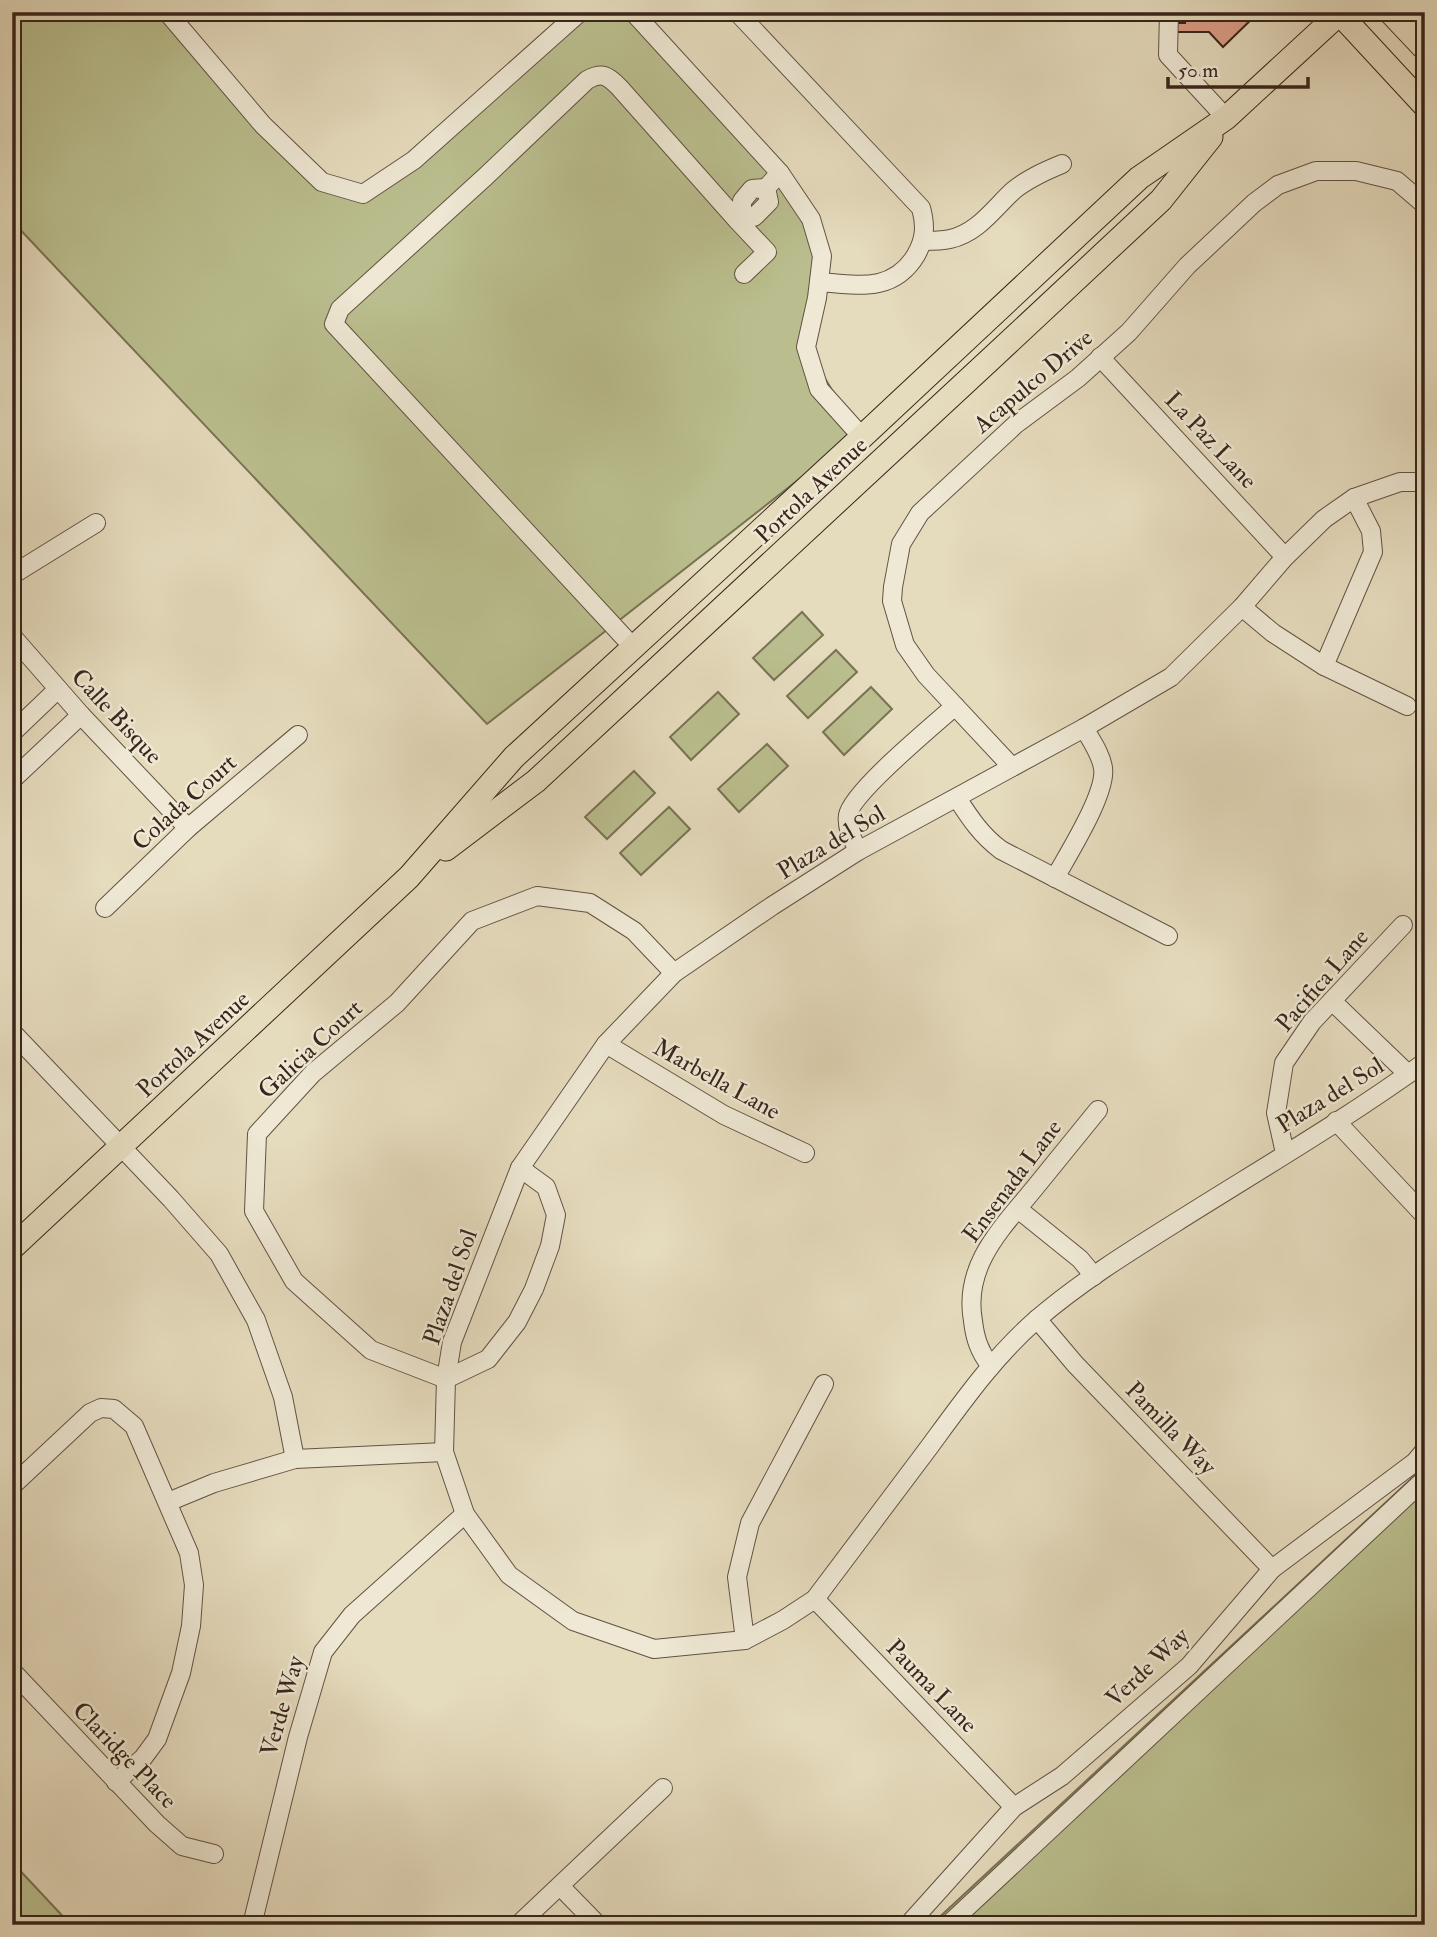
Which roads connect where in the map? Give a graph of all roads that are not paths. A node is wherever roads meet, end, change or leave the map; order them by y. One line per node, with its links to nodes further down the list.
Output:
1 (167, 12): 2 (street)
2 (580, 12)
3 (633, 12): 12 (street)
4 (737, 12): 15 (street)
5 (1169, 12): 10 (street)
6 (1390, 12): 8 (main road)
7 (1339, 13): 9 (main road); 10 (main road, Portola Avenue)
8 (1425, 49)
9 (1425, 106)
10 (1226, 118): 19 (main road, Portola Avenue); 24 (main road, Portola Avenue)
11 (1062, 164): 15 (street)
12 (780, 173): 14 (street); 17 (street)
13 (1425, 205): 18 (street, Acapulco Drive)
14 (739, 217): 16 (street); 28 (street)
15 (923, 242): 17 (street)
16 (744, 274)
17 (819, 282): 19 (street)
18 (1101, 357): 23 (street, La Paz Lane); 31 (street, Acapulco Drive)
19 (862, 438): 24 (main road); 28 (main road, Portola Avenue)
20 (1425, 482): 21 (street, Plaza del Sol)
21 (1354, 498): 23 (street, Plaza del Sol); 29 (street)
22 (96, 523): 25 (street)
23 (1285, 557): 26 (street, Plaza del Sol)
24 (772, 561): 42 (main road, Portola Avenue)
25 (12, 575)
26 (1242, 607): 29 (street); 34 (street, Plaza del Sol)
27 (12, 636): 30 (street, Calle Bisque)
28 (633, 647): 42 (main road, Portola Avenue)
29 (1324, 666): 32 (street)
30 (58, 689): 33 (street, Calle Bisque); 35 (street)
31 (955, 706): 37 (street, Acapulco Drive); 41 (street)
32 (1406, 706)
33 (81, 715): 38 (street); 40 (street, Calle Bisque)
34 (1084, 728): 37 (street, Plaza del Sol); 43 (street)
35 (12, 733)
36 (298, 735): 40 (street, Colada Court)
37 (1012, 767): 39 (street, Plaza del Sol)
38 (13, 777)
39 (957, 798): 41 (street, Plaza del Sol); 43 (street)
40 (188, 828): 44 (street, Colada Court)
41 (858, 851): 47 (street, Plaza del Sol)
42 (409, 877): 55 (main road, Portola Avenue)
43 (1055, 878): 46 (street)
44 (105, 908)
45 (1403, 926): 48 (street, Pacifica Lane)
46 (1168, 936)
47 (674, 973): 50 (street, Plaza del Sol); 65 (street, Galicia Court)
48 (1332, 1001): 52 (street); 57 (street, Pacifica Lane)
49 (12, 1032): 55 (street)
50 (606, 1044): 56 (street, Marbella Lane); 58 (street, Plaza del Sol)
51 (1425, 1062): 52 (street, Plaza del Sol)
52 (1408, 1074): 54 (street, Plaza del Sol)
53 (1098, 1110): 59 (street, Ensenada Lane)
54 (1336, 1121): 57 (street, Plaza del Sol); 60 (street)
55 (121, 1148): 61 (main road, Portola Avenue); 69 (street)
56 (805, 1153)
57 (1285, 1153): 62 (street, Plaza del Sol)
58 (520, 1168): 65 (street, Plaza del Sol); 65 (street)
59 (1018, 1209): 62 (street); 64 (street, Ensenada Lane)
60 (1425, 1216)
61 (12, 1248)
62 (1094, 1276): 63 (street, Plaza del Sol)
63 (1037, 1319): 64 (street, Plaza del Sol); 74 (street, Pamilla Way)
64 (990, 1365): 75 (street, Plaza del Sol)
65 (446, 1379): 68 (street, Plaza del Sol)
66 (824, 1384): 76 (street)
67 (1425, 1450): 74 (street, Verde Way)
68 (444, 1452): 69 (street); 73 (street, Plaza del Sol)
69 (295, 1459): 72 (street)
70 (1425, 1479): 87 (street)
71 (12, 1486): 72 (street)
72 (168, 1502): 78 (street)
73 (465, 1514): 76 (street, Plaza del Sol); 83 (street, Verde Way)
74 (1272, 1569): 80 (street, Verde Way)
75 (815, 1599): 76 (street, Plaza del Sol); 80 (street, Pauma Lane)
76 (746, 1640)
77 (12, 1671): 78 (street, Claridge Place)
78 (116, 1782): 81 (street, Claridge Place)
79 (663, 1788): 82 (street)
80 (1014, 1807): 86 (street, Verde Way)
81 (214, 1854)
82 (559, 1886): 84 (street); 85 (street)
83 (251, 1925)
84 (518, 1925)
85 (598, 1925)
86 (908, 1925)
87 (948, 1925)

